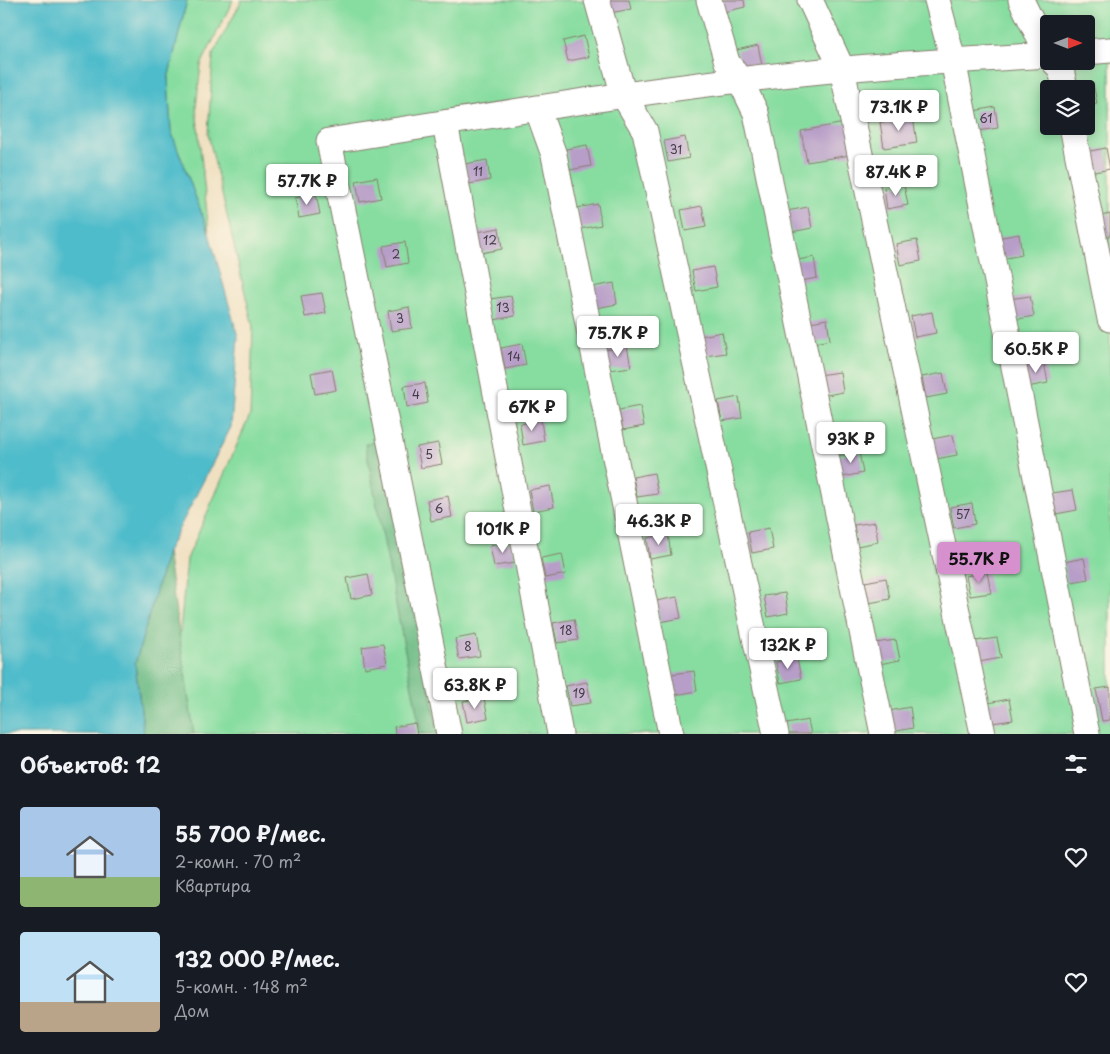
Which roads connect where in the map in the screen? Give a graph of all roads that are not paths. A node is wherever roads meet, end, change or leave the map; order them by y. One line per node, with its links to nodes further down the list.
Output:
1 (597, 0): 13 (lane)
2 (710, 0): 12 (lane)
3 (810, 0): 11 (lane)
4 (937, 0): 10 (lane)
5 (1021, 0): 6 (lane)
6 (1040, 39)
7 (1110, 50): 8 (lane)
8 (1095, 51)
9 (1040, 57): 10 (lane)
10 (953, 60): 11 (lane); 24 (lane)
11 (842, 69): 12 (lane); 23 (lane)
12 (740, 80): 13 (lane); 22 (lane)
13 (624, 96): 14 (lane); 21 (lane)
14 (537, 108): 15 (lane); 20 (lane)
15 (444, 123): 18 (lane); 19 (lane)
16 (1074, 135): 17 (lane)
17 (1110, 319)
18 (448, 734)
19 (560, 734)
20 (671, 734)
21 (776, 734)
22 (883, 734)
23 (983, 734)
24 (1087, 734)

